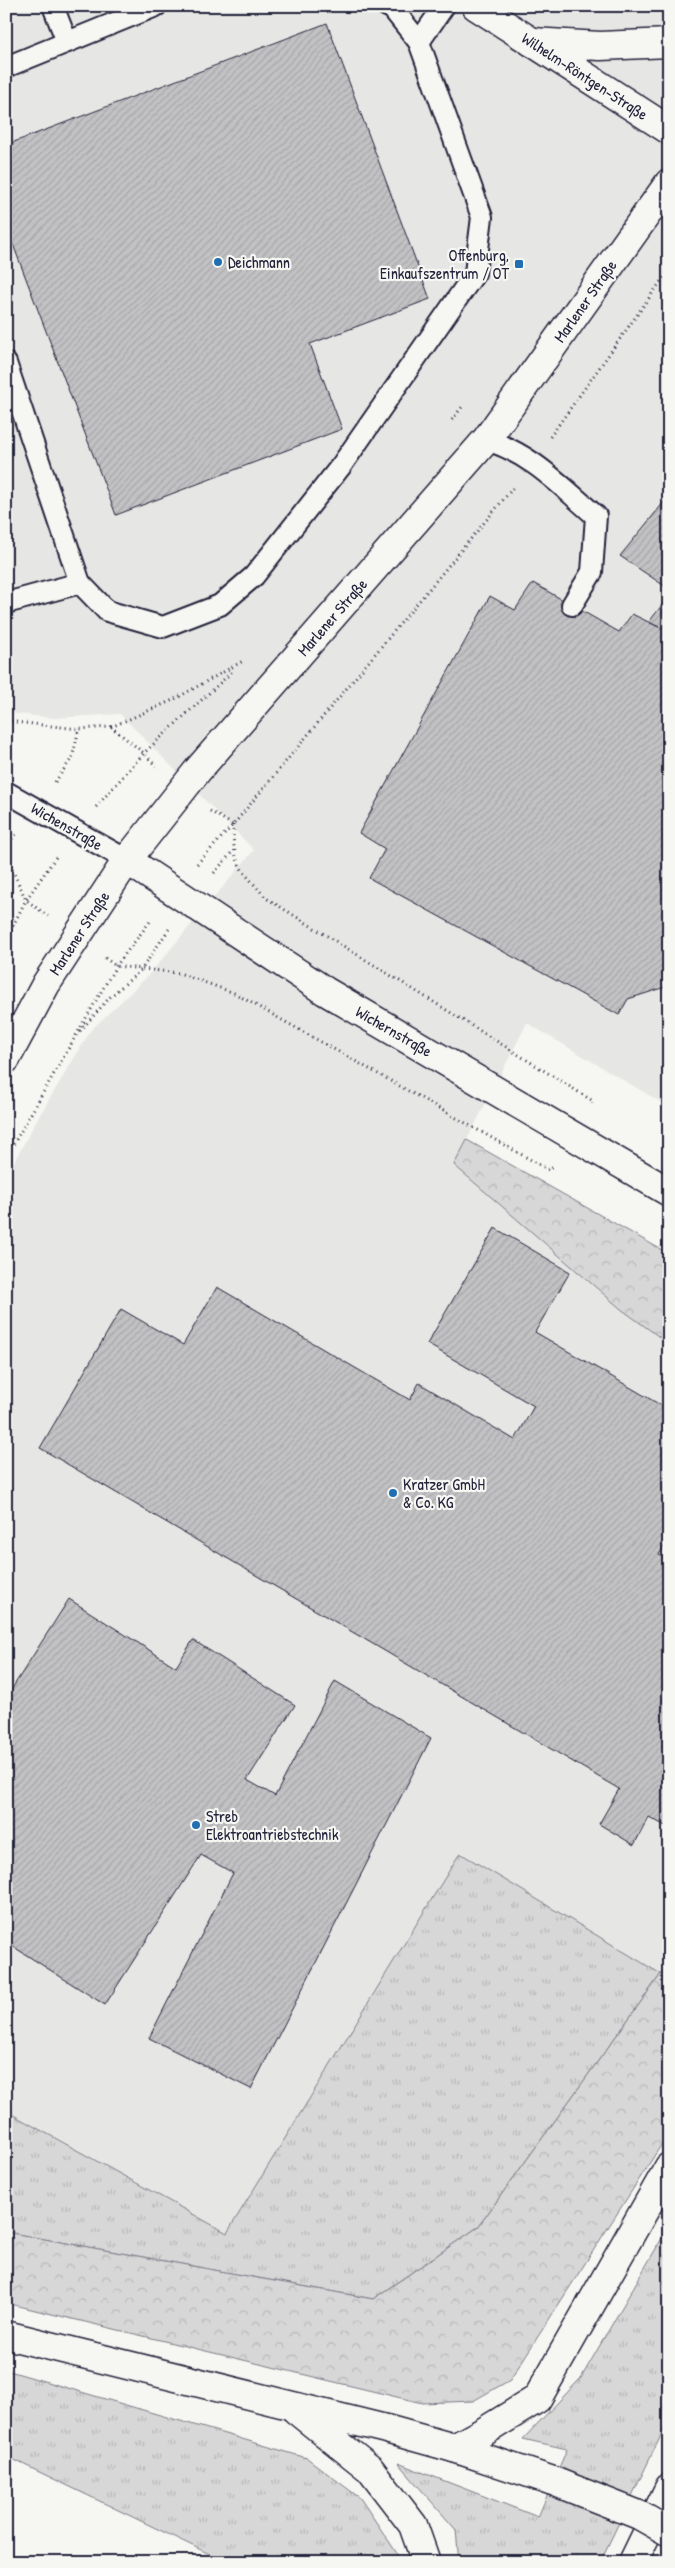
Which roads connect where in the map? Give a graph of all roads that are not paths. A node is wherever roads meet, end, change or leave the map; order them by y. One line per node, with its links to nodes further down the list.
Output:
1 (53, 6): 6 (lane)
2 (156, 6): 6 (lane)
3 (387, 6): 7 (lane)
4 (444, 6): 7 (lane)
5 (476, 6): 8 (main road, Wilhelm-Röntgen-Straße)
6 (67, 42): 10 (lane)
7 (419, 42): 15 (lane)
8 (532, 42): 9 (main road); 11 (main road, Wilhelm-Röntgen-Straße)
9 (669, 43)
10 (6, 67)
11 (669, 130)
12 (669, 182): 14 (main road, Marlener Straße)
13 (6, 363): 15 (lane)
14 (486, 440): 17 (lane); 19 (main road, Marlener Straße)
15 (80, 583): 16 (lane)
16 (6, 603)
17 (572, 605)
18 (6, 792): 19 (lane, Wichenstraße)
19 (127, 860): 20 (main road, Marlener Straße); 21 (main road, Wichernstraße)
20 (6, 1059)
21 (669, 1192)
22 (669, 2167): 25 (main road)
23 (6, 2335): 24 (main road)
24 (289, 2404): 25 (main road); 28 (main road)
25 (454, 2448): 27 (main road, bridge)
26 (669, 2488): 29 (main road)
27 (669, 2532)
28 (426, 2562)
29 (633, 2562)

